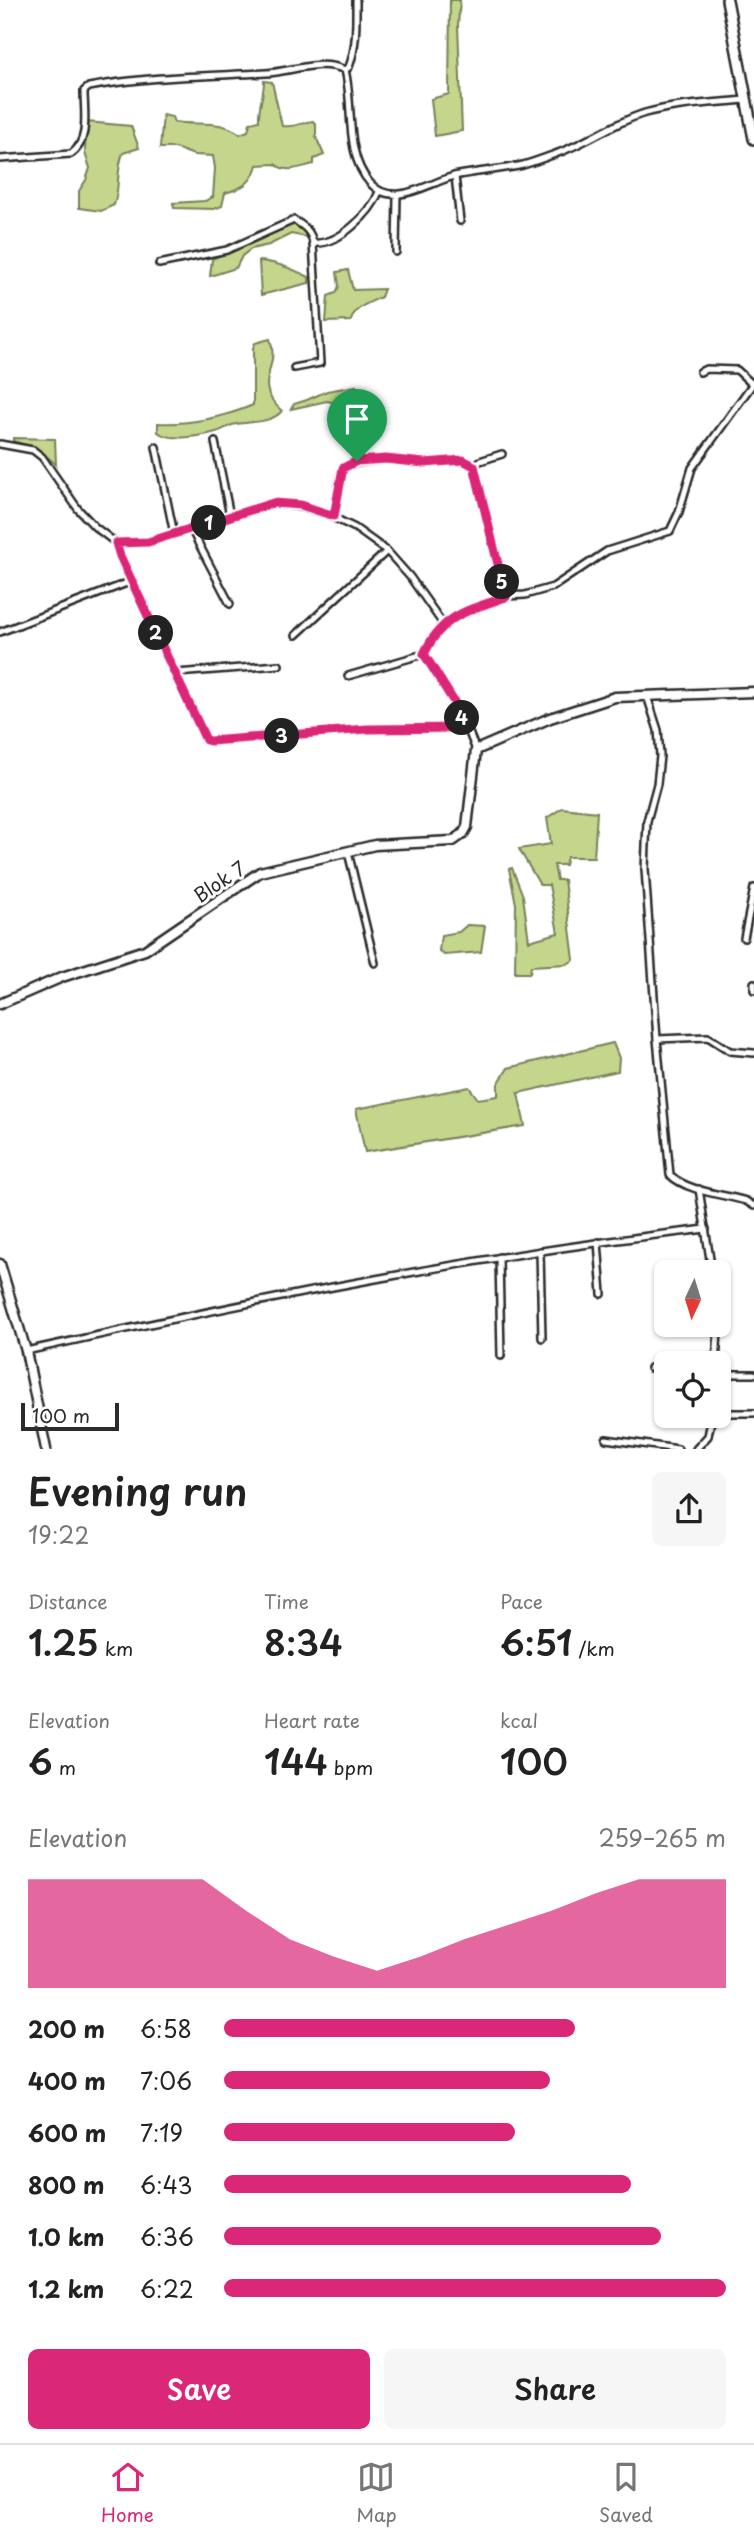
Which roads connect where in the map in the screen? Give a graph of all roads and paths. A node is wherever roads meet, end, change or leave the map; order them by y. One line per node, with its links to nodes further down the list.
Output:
1 (356, 0): 3 (street)
2 (727, 0): 4 (main road)
3 (345, 70): 6 (street); 8 (street)
4 (747, 100): 5 (main road); 7 (street)
5 (754, 139)
6 (0, 159)
7 (455, 176): 9 (street); 10 (street)
8 (379, 192): 9 (street); 11 (street)
9 (397, 195): 12 (street)
10 (460, 220)
11 (313, 243): 13 (street); 14 (street)
12 (396, 253)
13 (159, 264)
14 (294, 368)
15 (700, 372): 16 (street)
16 (753, 383): 29 (street)
17 (215, 442): 22 (street)
18 (0, 444): 26 (street)
19 (156, 447): 25 (street)
20 (502, 454): 21 (street)
21 (474, 466): 23 (street); 29 (street)
22 (230, 516): 23 (street); 24 (street)
23 (334, 516): 27 (street)
24 (191, 529): 25 (street); 30 (street)
25 (174, 534): 26 (street)
26 (116, 543): 28 (street)
27 (387, 551): 31 (street); 33 (street)
28 (132, 582): 32 (street); 36 (street)
29 (506, 597): 31 (street)
30 (230, 604)
31 (443, 624): 34 (street)
32 (0, 632)
33 (296, 635)
34 (424, 654): 37 (street); 40 (street)
35 (279, 665): 36 (street)
36 (176, 673): 40 (street)
37 (348, 676)
38 (754, 692): 39 (street)
39 (648, 696): 41 (street); 50 (street)
40 (466, 728): 41 (street)
41 (476, 750): 42 (street, Blok 7)
42 (348, 852): 46 (street); 49 (street, Blok 7)
43 (754, 888): 44 (street)
44 (751, 914): 45 (street)
45 (744, 938)
46 (375, 963)
47 (754, 983): 48 (street)
48 (754, 990)
49 (0, 1004)
50 (657, 1039): 51 (street); 52 (street)
51 (754, 1053)
52 (699, 1189): 53 (street); 54 (street)
53 (754, 1206)
54 (706, 1229): 55 (street); 58 (street)
55 (598, 1242): 56 (street); 60 (street)
56 (540, 1251): 57 (street); 61 (street)
57 (499, 1257): 62 (street); 63 (street)
58 (710, 1260)
59 (0, 1264): 62 (street)
60 (603, 1294)
61 (542, 1338)
62 (26, 1351): 72 (street)
63 (501, 1356)
64 (650, 1368): 65 (street)
65 (654, 1368)
66 (731, 1374): 67 (street)
67 (754, 1374)
68 (731, 1413): 69 (street)
69 (754, 1413)
70 (710, 1428): 74 (street)
71 (606, 1439): 73 (street)
72 (46, 1449)
73 (678, 1449)
74 (696, 1449)

